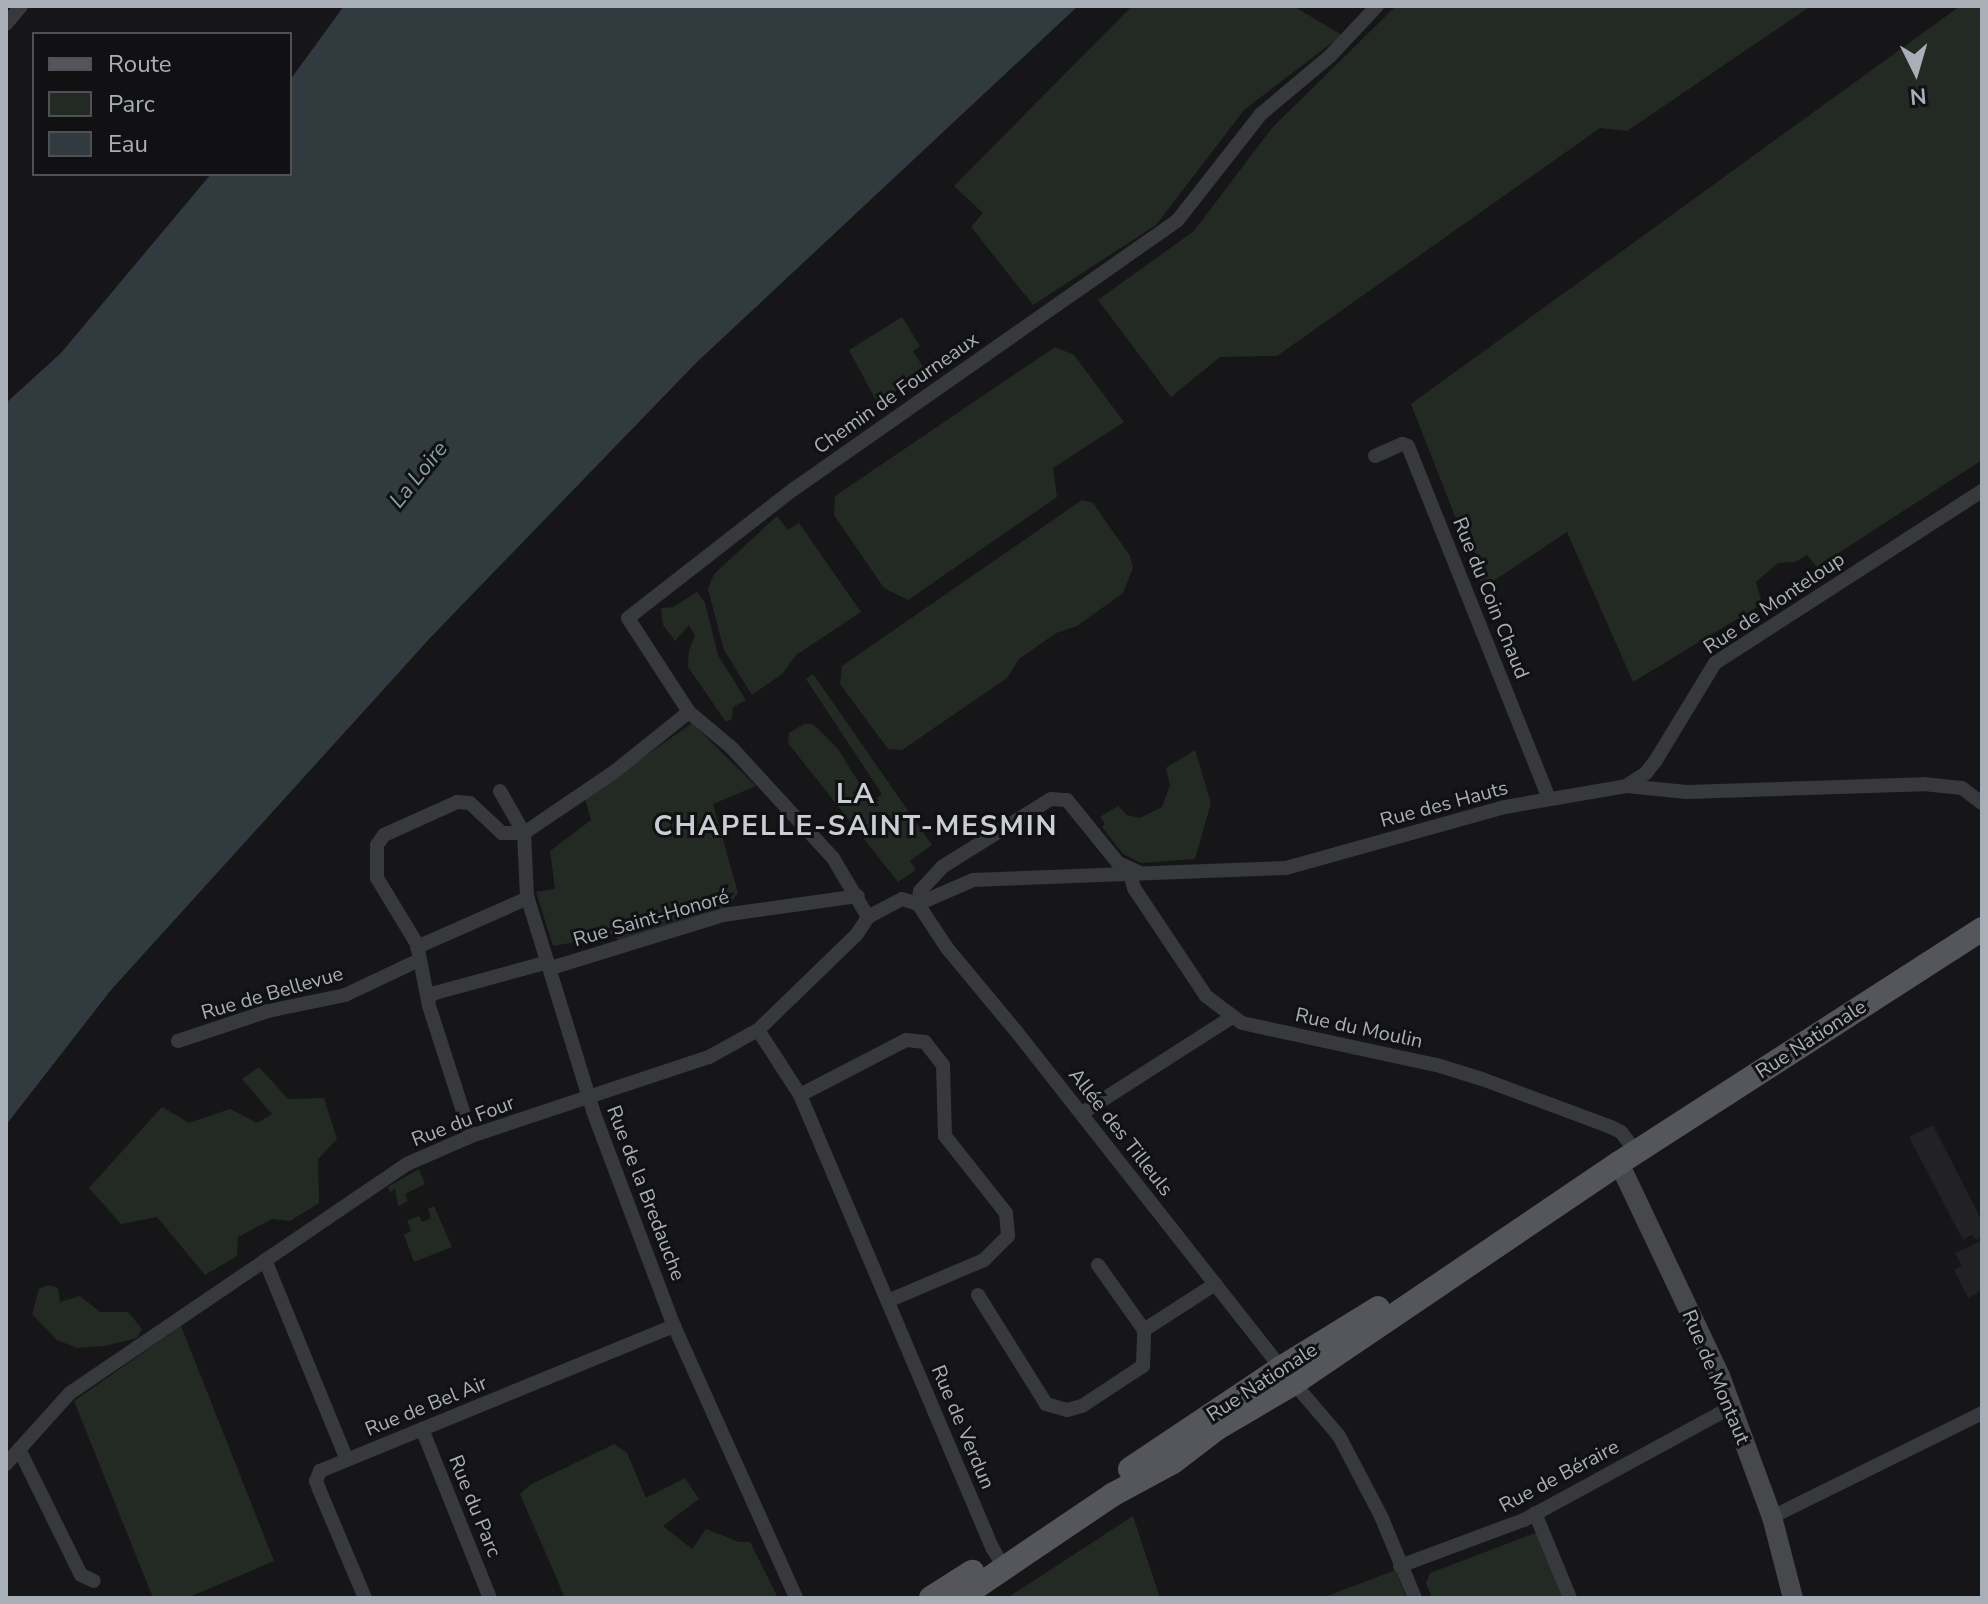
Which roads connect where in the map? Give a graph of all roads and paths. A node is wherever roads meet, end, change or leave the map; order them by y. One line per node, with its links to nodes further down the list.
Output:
1 (21, 6): 3 (street)
2 (1377, 6): 6 (street, Chemin de Fourneaux)
3 (6, 24)
4 (1375, 456): 9 (street, Rue du Coin Chaud)
5 (1982, 491): 7 (street, Rue de Monteloup)
6 (689, 712): 11 (street); 15 (street)
7 (1626, 786): 9 (street, Rue des Hauts); 10 (street, Rue des Hauts)
8 (500, 791): 11 (street, Rue de la Bredauche)
9 (1549, 799): 13 (street, Rue des Hauts)
10 (1982, 803)
11 (524, 833): 16 (street, Rue de la Bredauche); 20 (street)
12 (1104, 847): 13 (street); 14 (street); 17 (street)
13 (1134, 873): 14 (street, Rue des Hauts); 23 (street, Rue du Moulin)
14 (1098, 875): 17 (street, Rue des Hauts)
15 (858, 896): 18 (street); 21 (street, Rue Saint-Honoré)
16 (528, 898): 20 (street, Rue de Bellevue); 21 (street, Rue de la Bredauche)
17 (918, 904): 18 (street, Rue du Four); 28 (street, Allée des Tilleuls)
18 (868, 917): 24 (street, Rue du Four)
19 (1982, 929): 30 (main road, Rue Nationale)
20 (418, 950): 22 (street); 25 (street, Rue de Bellevue)
21 (550, 965): 22 (street, Rue Saint-Honoré); 27 (street, Rue de la Bredauche)
22 (428, 998): 29 (street)
23 (1232, 1017): 28 (street); 30 (street, Rue du Moulin)
24 (758, 1030): 26 (street, Rue de Verdun); 27 (street, Rue du Four)
25 (178, 1041)
26 (800, 1095): 35 (street, Rue de Verdun); 35 (street)
27 (589, 1098): 29 (street, Rue du Four); 36 (street, Rue de la Bredauche)
28 (1082, 1113): 33 (street, Allée des Tilleuls)
29 (471, 1136): 31 (street, Rue du Four)
30 (1618, 1164): 38 (main road, Rue Nationale); 39 (street, Rue de Montaut)
31 (265, 1260): 42 (street, Rue du Four); 43 (street)
32 (1098, 1265): 37 (street)
33 (1215, 1284): 37 (street); 38 (street, Allée des Tilleuls)
34 (978, 1295): 37 (street)
35 (888, 1301): 47 (street, Rue de Verdun)
36 (674, 1326): 41 (street, Rue de Bel Air); 52 (street, Rue de la Bredauche)
37 (1144, 1330)
38 (1288, 1376): 47 (main road, Rue Nationale); 48 (street)
39 (1731, 1407): 45 (street, Rue de Béraire); 46 (street, Rue de Montaut)
40 (1982, 1413): 46 (street)
41 (422, 1429): 43 (street, Rue de Bel Air); 51 (street, Rue du Parc)
42 (19, 1449): 44 (street, Rue du Four); 49 (street)
43 (347, 1460): 50 (street, Rue de Bel Air)
44 (6, 1464)
45 (1535, 1513): 48 (street, Rue de Béraire); 56 (street)
46 (1772, 1517): 57 (street, Rue de Montaut)
47 (1001, 1562): 53 (main road, Rue Nationale); 54 (main road, Rue Nationale)
48 (1400, 1566): 55 (street)
49 (94, 1581)
50 (365, 1598)
51 (490, 1598)
52 (796, 1598)
53 (931, 1598)
54 (960, 1598)
55 (1415, 1598)
56 (1570, 1598)
57 (1793, 1598)

